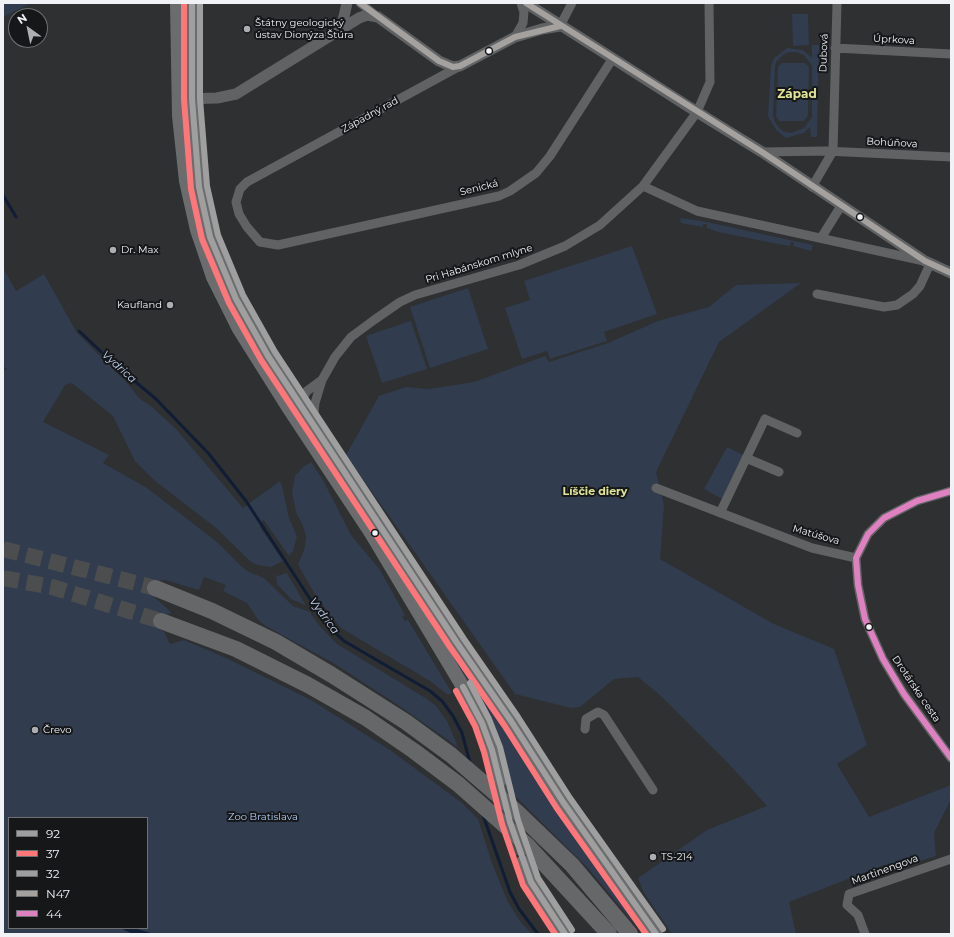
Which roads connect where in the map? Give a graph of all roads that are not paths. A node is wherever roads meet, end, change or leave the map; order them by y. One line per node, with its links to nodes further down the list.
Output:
1 (177, 3): 18 (main road)
2 (192, 3): 18 (main road)
3 (347, 3): 12 (street)
4 (360, 3): 10 (street)
5 (521, 3): 13 (street)
6 (526, 3): 11 (street)
7 (572, 3): 11 (street)
8 (709, 3): 19 (street, Pri Habánskom mlyne)
9 (837, 3): 14 (street, Dubová)
10 (378, 17): 12 (street); 17 (street)
11 (560, 26): 13 (street, Západný rad); 16 (street)
12 (341, 30): 18 (street)
13 (515, 37): 17 (street, Západný rad)
14 (835, 48): 15 (street, Úprkova); 20 (street, Dubová)
15 (951, 54)
16 (613, 58): 19 (street); 27 (street, Senická)
17 (460, 66): 27 (street, Západný rad)
18 (185, 99): 32 (main road)
19 (697, 112): 21 (street); 23 (street, Pri Habánskom mlyne)
20 (830, 151): 21 (street, Bohúňova); 22 (street, Bohúňova); 24 (street)
21 (762, 152): 24 (street)
22 (951, 157)
23 (643, 186): 26 (street); 31 (street, Pri Habánskom mlyne)
24 (812, 187): 25 (street)
25 (841, 206): 26 (street); 28 (street)
26 (821, 238): 28 (street)
27 (286, 243)
28 (927, 262): 29 (street); 30 (street)
29 (951, 273)
30 (817, 294)
31 (322, 380): 32 (street, Pri Habánskom mlyne); 33 (street, Pri Habánskom mlyne)
32 (296, 409): 33 (main road); 35 (main road)
33 (313, 423): 35 (main road); 55 (main road)
34 (797, 433): 36 (street)
35 (311, 440): 46 (main road)
36 (746, 458): 37 (street); 40 (street)
37 (779, 472)
38 (656, 488): 40 (street, Matúšova)
39 (951, 491): 41 (street)
40 (720, 513): 41 (street, Matúšova)
41 (856, 558): 45 (street, Drotárska cesta)
42 (155, 588): 54 (highway)
43 (161, 621): 50 (highway)
44 (585, 729): 47 (street)
45 (951, 758)
46 (500, 780)
47 (653, 790)
48 (951, 859): 56 (street, Martinengova)
49 (523, 862): 51 (main road)
50 (581, 902): 52 (highway); 53 (highway)
51 (565, 934)
52 (601, 934)
53 (609, 934)
54 (630, 934)
55 (656, 934)
56 (866, 934)

